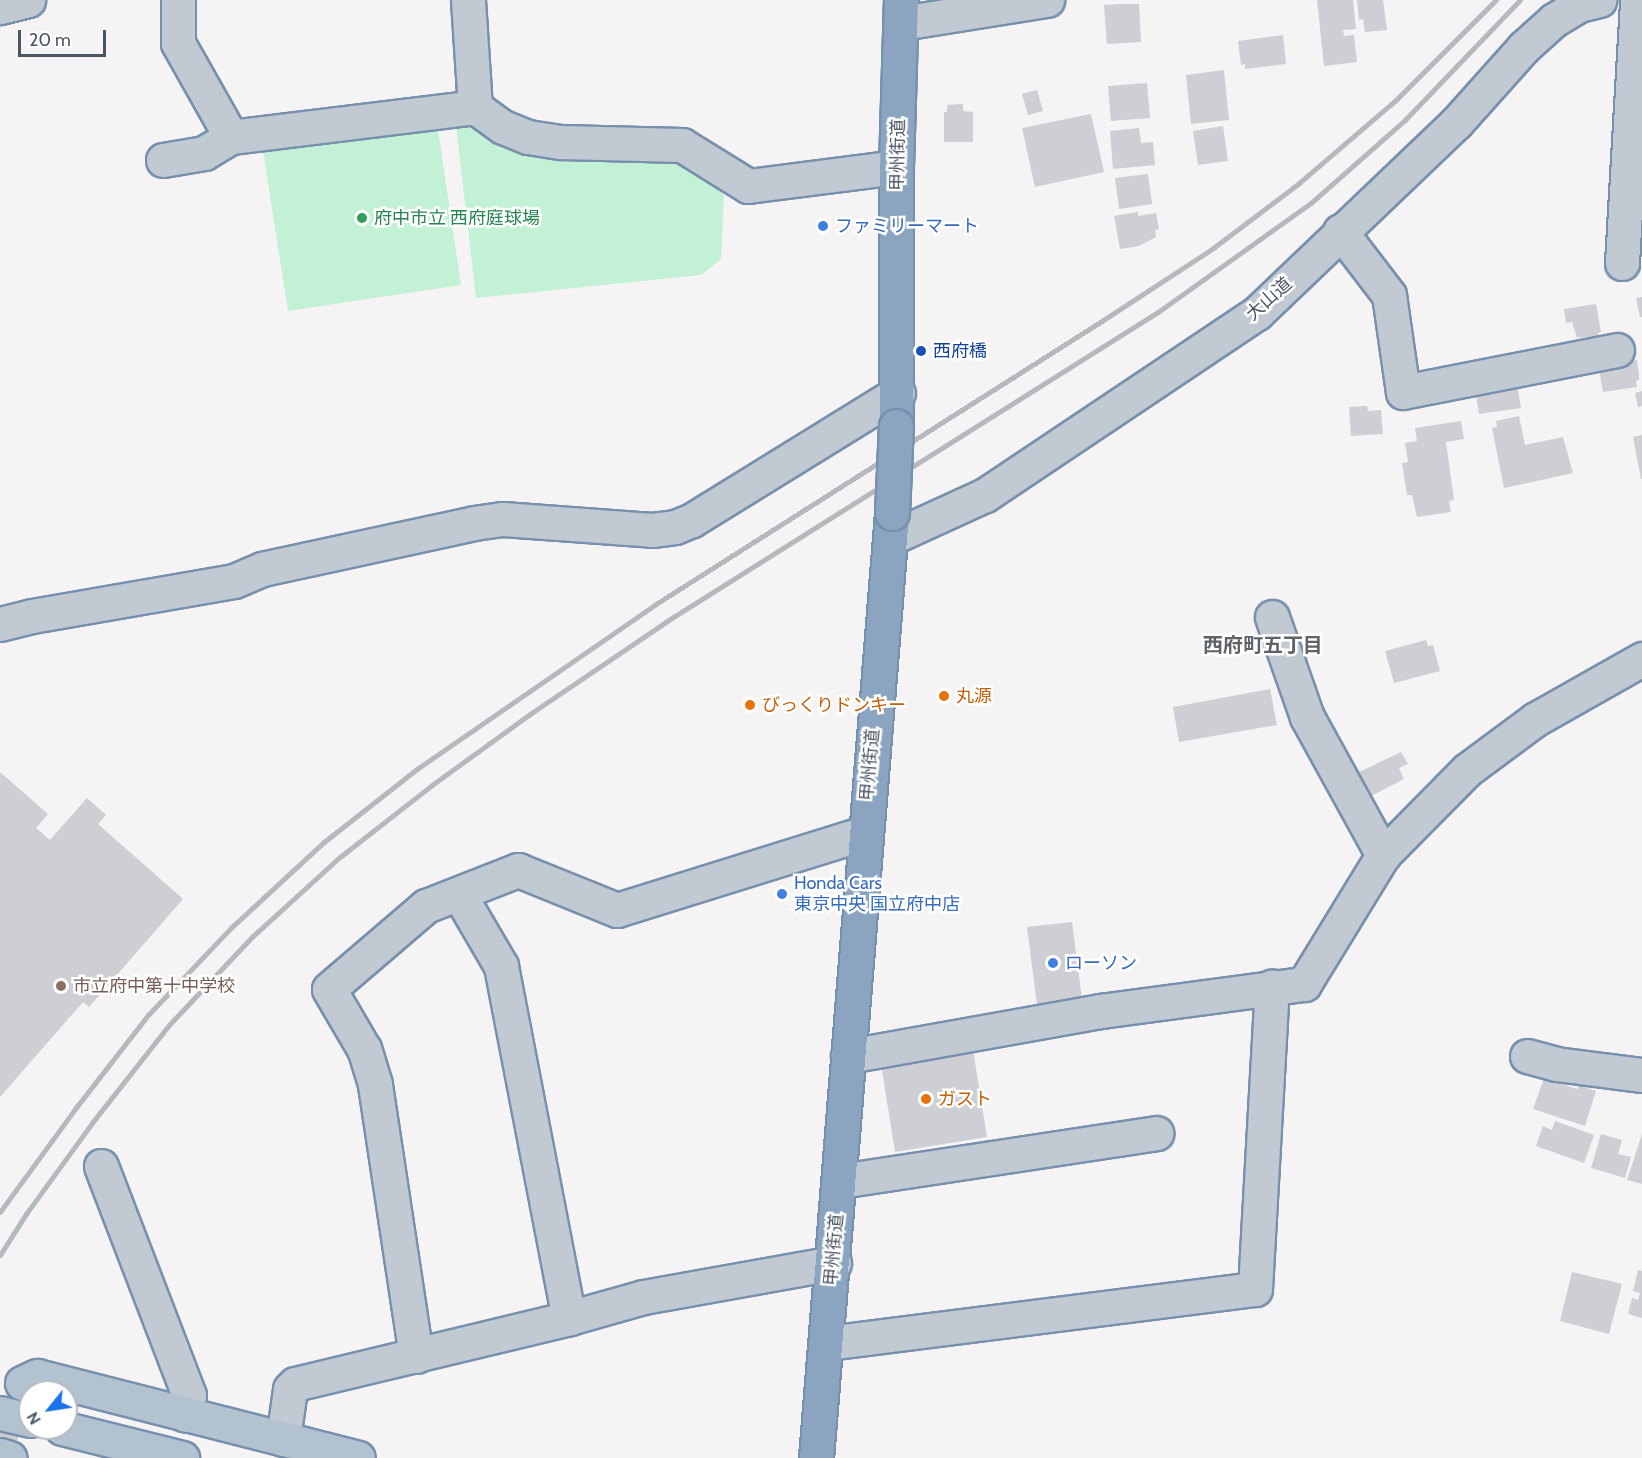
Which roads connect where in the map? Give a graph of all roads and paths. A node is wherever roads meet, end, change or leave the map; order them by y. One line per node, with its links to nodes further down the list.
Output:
1 (28, 0): 7 (street)
2 (178, 0): 10 (street)
3 (468, 0): 9 (street)
4 (1047, 0): 8 (street)
5 (1599, 0): 13 (street, 大山道)
6 (1637, 0): 14 (street)
7 (0, 7)
8 (901, 11): 12 (highway, 甲州街道)
9 (475, 107): 10 (street); 12 (street)
10 (231, 137): 11 (street)
11 (163, 160)
12 (897, 167): 16 (highway, 甲州街道)
13 (1340, 231): 15 (street); 17 (street, 大山道)
14 (1622, 263)
15 (1617, 350)
16 (898, 393): 17 (highway, 甲州街道, bridge); 19 (street)
17 (891, 525): 21 (highway, 甲州街道)
18 (1272, 617): 22 (street)
19 (0, 624)
20 (1642, 659): 22 (street)
21 (864, 833): 23 (street); 25 (highway, 甲州街道)
22 (1383, 855): 24 (street)
23 (459, 894): 32 (street); 34 (street)
24 (1272, 986): 25 (street); 33 (street)
25 (848, 1056): 30 (highway, 甲州街道)
26 (1527, 1056): 27 (street)
27 (1642, 1075)
28 (1155, 1133): 30 (street)
29 (101, 1166): 39 (street)
30 (840, 1181): 31 (highway, 甲州街道)
31 (834, 1263): 32 (street); 33 (highway, 甲州街道)
32 (569, 1318): 34 (street)
33 (827, 1343): 47 (highway, 甲州街道)
34 (416, 1356): 42 (street)
35 (28, 1380): 36 (main road)
36 (53, 1380)
37 (78, 1387): 39 (main road)
38 (0, 1413): 40 (main road)
39 (185, 1414): 42 (main road)
40 (18, 1417)
41 (78, 1432): 45 (main road)
42 (283, 1439): 46 (main road)
43 (0, 1455): 44 (main road)
44 (10, 1458)
45 (182, 1458)
46 (358, 1458)
47 (816, 1458)

